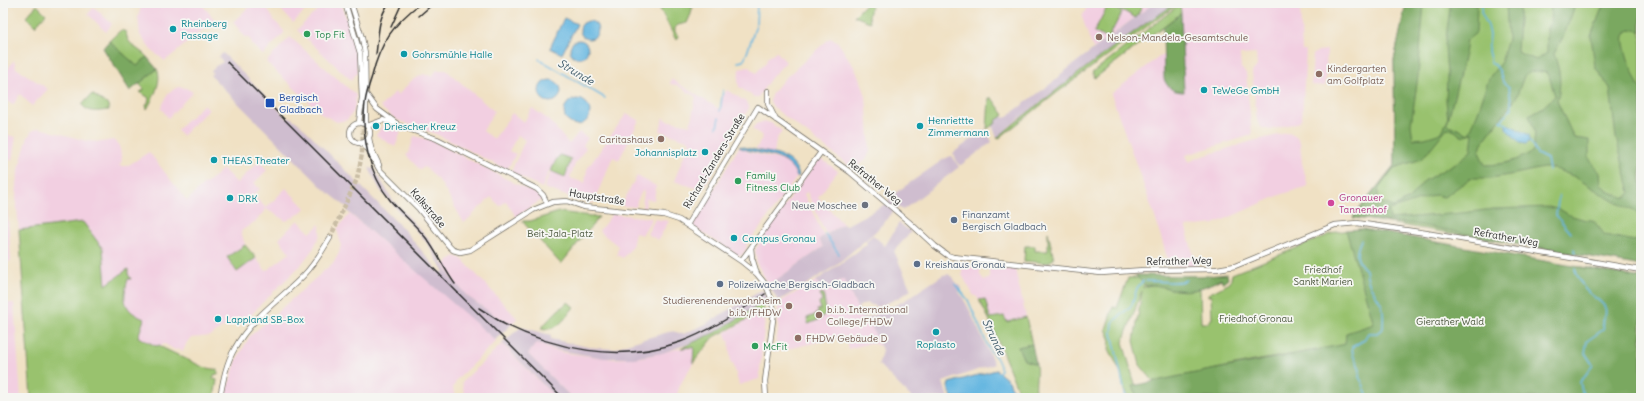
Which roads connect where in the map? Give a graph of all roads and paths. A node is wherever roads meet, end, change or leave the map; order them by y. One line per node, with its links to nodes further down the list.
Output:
1 (345, 3): 7 (main road)
2 (351, 3): 4 (main road)
3 (768, 91): 6 (main road)
4 (366, 92): 8 (main road); 9 (main road)
5 (758, 106): 6 (main road, Refrather Weg); 15 (main road, Richard-Zanders-Straße)
6 (776, 120): 12 (main road, Refrather Weg)
7 (359, 123): 8 (main road); 11 (main road)
8 (367, 125): 9 (main road); 10 (main road)
9 (399, 126): 14 (main road)
10 (369, 138): 11 (main road); 13 (main road, Kalkstraße)
11 (361, 143): 13 (main road, Kalkstraße)
12 (821, 152): 17 (main road); 19 (main road, Refrather Weg)
13 (382, 172): 14 (main road, Kalkstraße)
14 (547, 203): 15 (main road, Hauptstraße)
15 (687, 225): 18 (main road, Hauptstraße)
16 (330, 238): 21 (main road)
17 (751, 248): 18 (main road); 20 (main road)
18 (741, 261): 20 (main road, Hauptstraße)
19 (1641, 270)
20 (757, 274): 22 (main road, Hauptstraße)
21 (220, 398)
22 (766, 398)

